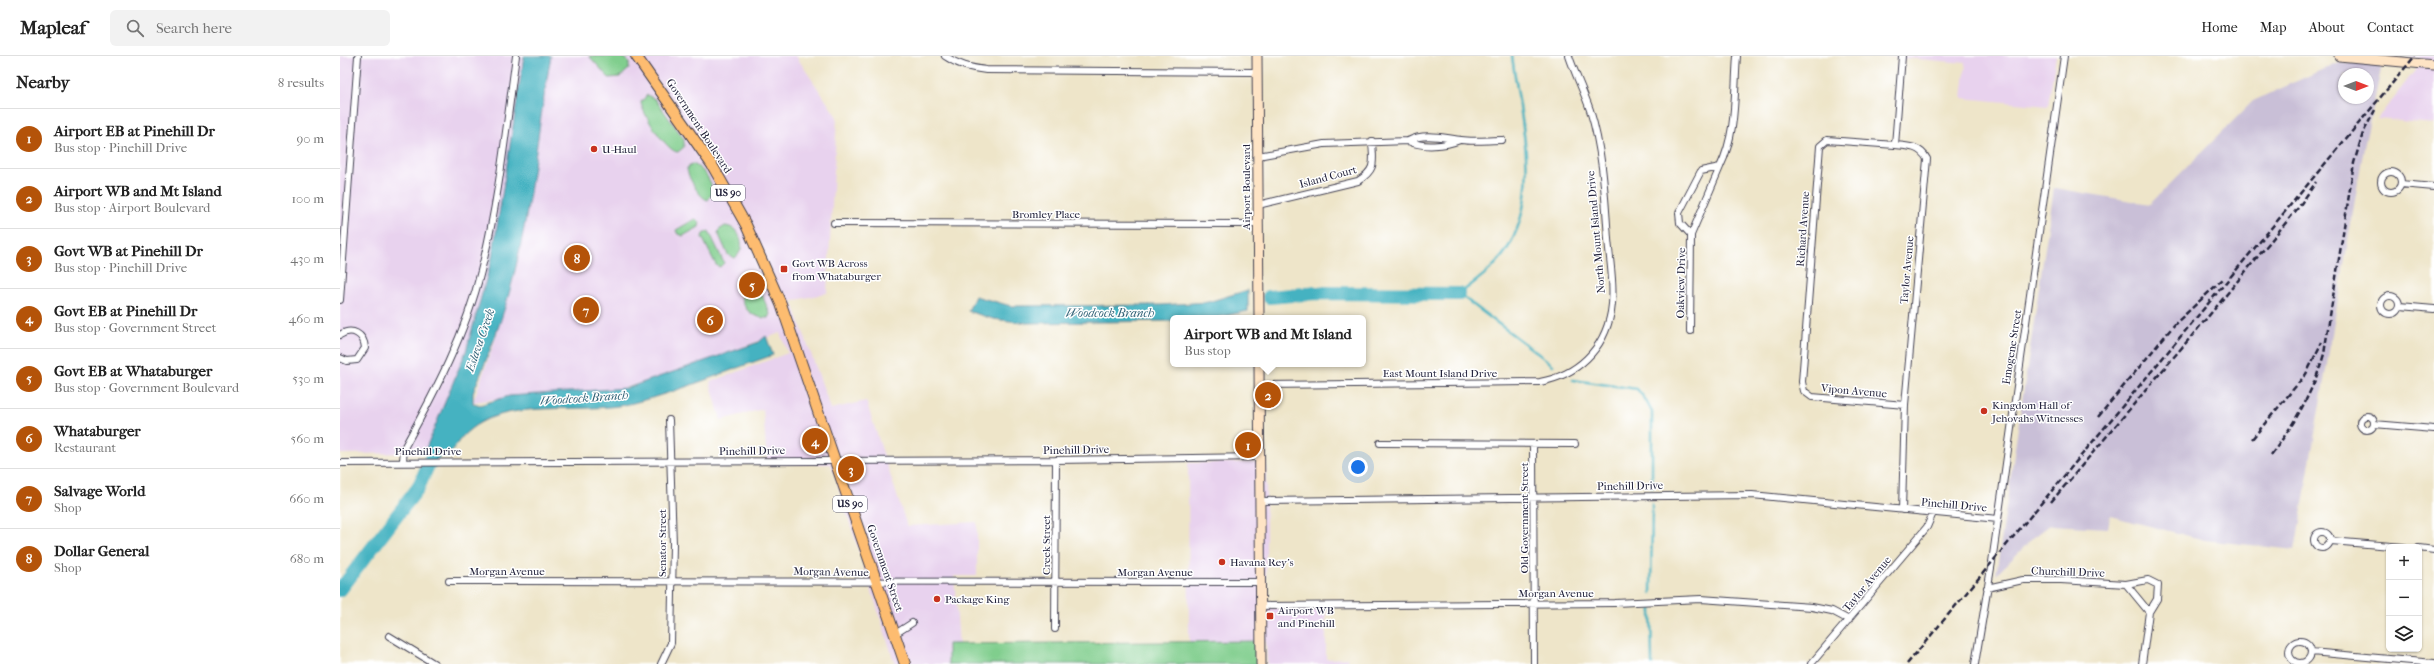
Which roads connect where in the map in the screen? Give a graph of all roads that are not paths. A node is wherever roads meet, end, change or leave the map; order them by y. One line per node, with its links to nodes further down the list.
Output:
1 (358, 56): 25 (street)
2 (516, 56): 47 (street)
3 (636, 56): 32 (main road, Government Boulevard / US 90)
4 (945, 56): 13 (street)
5 (1257, 56): 13 (main road, Airport Boulevard)
6 (1569, 56): 31 (street, North Mount Island Drive)
7 (1737, 56): 18 (street, Oakview Drive)
8 (1902, 56): 16 (street)
9 (2064, 56): 54 (street, Emogene Street)
10 (2339, 56): 11 (main road)
11 (2394, 59): 12 (main road)
12 (2434, 65)
13 (1257, 72): 17 (main road, Airport Boulevard)
14 (1502, 140): 15 (street)
15 (1372, 141): 17 (street); 21 (street, Island Court)
16 (1895, 145): 36 (street, Richard Avenue); 37 (street, Taylor Avenue)
17 (1258, 156): 21 (main road, Airport Boulevard)
18 (1720, 166): 24 (street, Oakview Drive); 24 (street, Oakview Drive)
19 (2401, 184): 20 (street)
20 (2434, 187)
21 (1258, 205): 23 (main road, Airport Boulevard)
22 (834, 223): 23 (street, Bromley Place)
23 (1258, 224): 28 (main road, Airport Boulevard)
24 (1691, 236): 29 (street, Oakview Drive)
25 (340, 300)
26 (2400, 306): 27 (street)
27 (2434, 309)
28 (1259, 315)
29 (1690, 331)
30 (340, 335): 33 (street)
31 (1602, 337): 35 (street, East Mount Island Drive)
32 (796, 344): 45 (main road, Government Street / US 90)
33 (340, 358)
34 (1259, 367): 35 (main road)
35 (1260, 384): 44 (main road)
36 (1804, 391): 37 (street, Vipon Avenue)
37 (1905, 405): 52 (street, Taylor Avenue)
38 (669, 420): 48 (street, Senator Street)
39 (2374, 424): 40 (street)
40 (2434, 429)
41 (1380, 443): 42 (street)
42 (1533, 444): 43 (street); 50 (street, Old Government Street)
43 (1575, 444)
44 (1260, 457): 46 (street, Pinehill Drive); 51 (main road)
45 (834, 460): 46 (street, Pinehill Drive); 48 (street, Pinehill Drive); 63 (main road, Government Street / US 90)
46 (1056, 460): 60 (street, Creek Street)
47 (403, 461): 48 (street, Pinehill Drive); 49 (street, Pinehill Drive)
48 (670, 462): 61 (street, Senator Street)
49 (340, 463)
50 (1534, 498): 51 (street, Pinehill Drive); 52 (street, Pinehill Drive); 66 (street, Old Government Street)
51 (1260, 501): 62 (main road)
52 (1902, 510): 53 (street, Pinehill Drive)
53 (1933, 513): 54 (street, Pinehill Drive); 69 (street, Taylor Avenue)
54 (1998, 519): 65 (street, Emogene Street)
55 (2330, 540): 56 (street)
56 (2386, 545)
57 (2422, 548): 58 (street)
58 (2434, 550)
59 (449, 581): 61 (street, Morgan Avenue)
60 (1056, 581): 62 (street, Morgan Avenue); 63 (street, Morgan Avenue); 71 (street, Creek Street)
61 (672, 582): 63 (street, Morgan Avenue); 77 (street, Senator Street)
62 (1260, 582): 67 (main road)
63 (878, 584): 72 (main road, Government Street / US 90)
64 (2126, 584): 65 (street, Churchill Drive); 68 (street); 68 (street, Churchill Drive)
65 (1987, 588): 82 (street, Emogene Street)
66 (1534, 603): 67 (street, Morgan Avenue); 69 (street, Morgan Avenue); 80 (street, Old Government Street)
67 (1260, 606): 79 (main road)
68 (2149, 612): 83 (street, Churchill Drive)
69 (1849, 620): 81 (street, Taylor Avenue)
70 (912, 623): 72 (street)
71 (1056, 629)
72 (895, 634): 78 (main road, Government Street / US 90)
73 (389, 636): 76 (street)
74 (2311, 652): 75 (street)
75 (2434, 663)
76 (435, 664)
77 (661, 664)
78 (904, 664)
79 (1261, 664)
80 (1534, 664)
81 (1811, 664)
82 (1975, 664)
83 (2142, 664)

